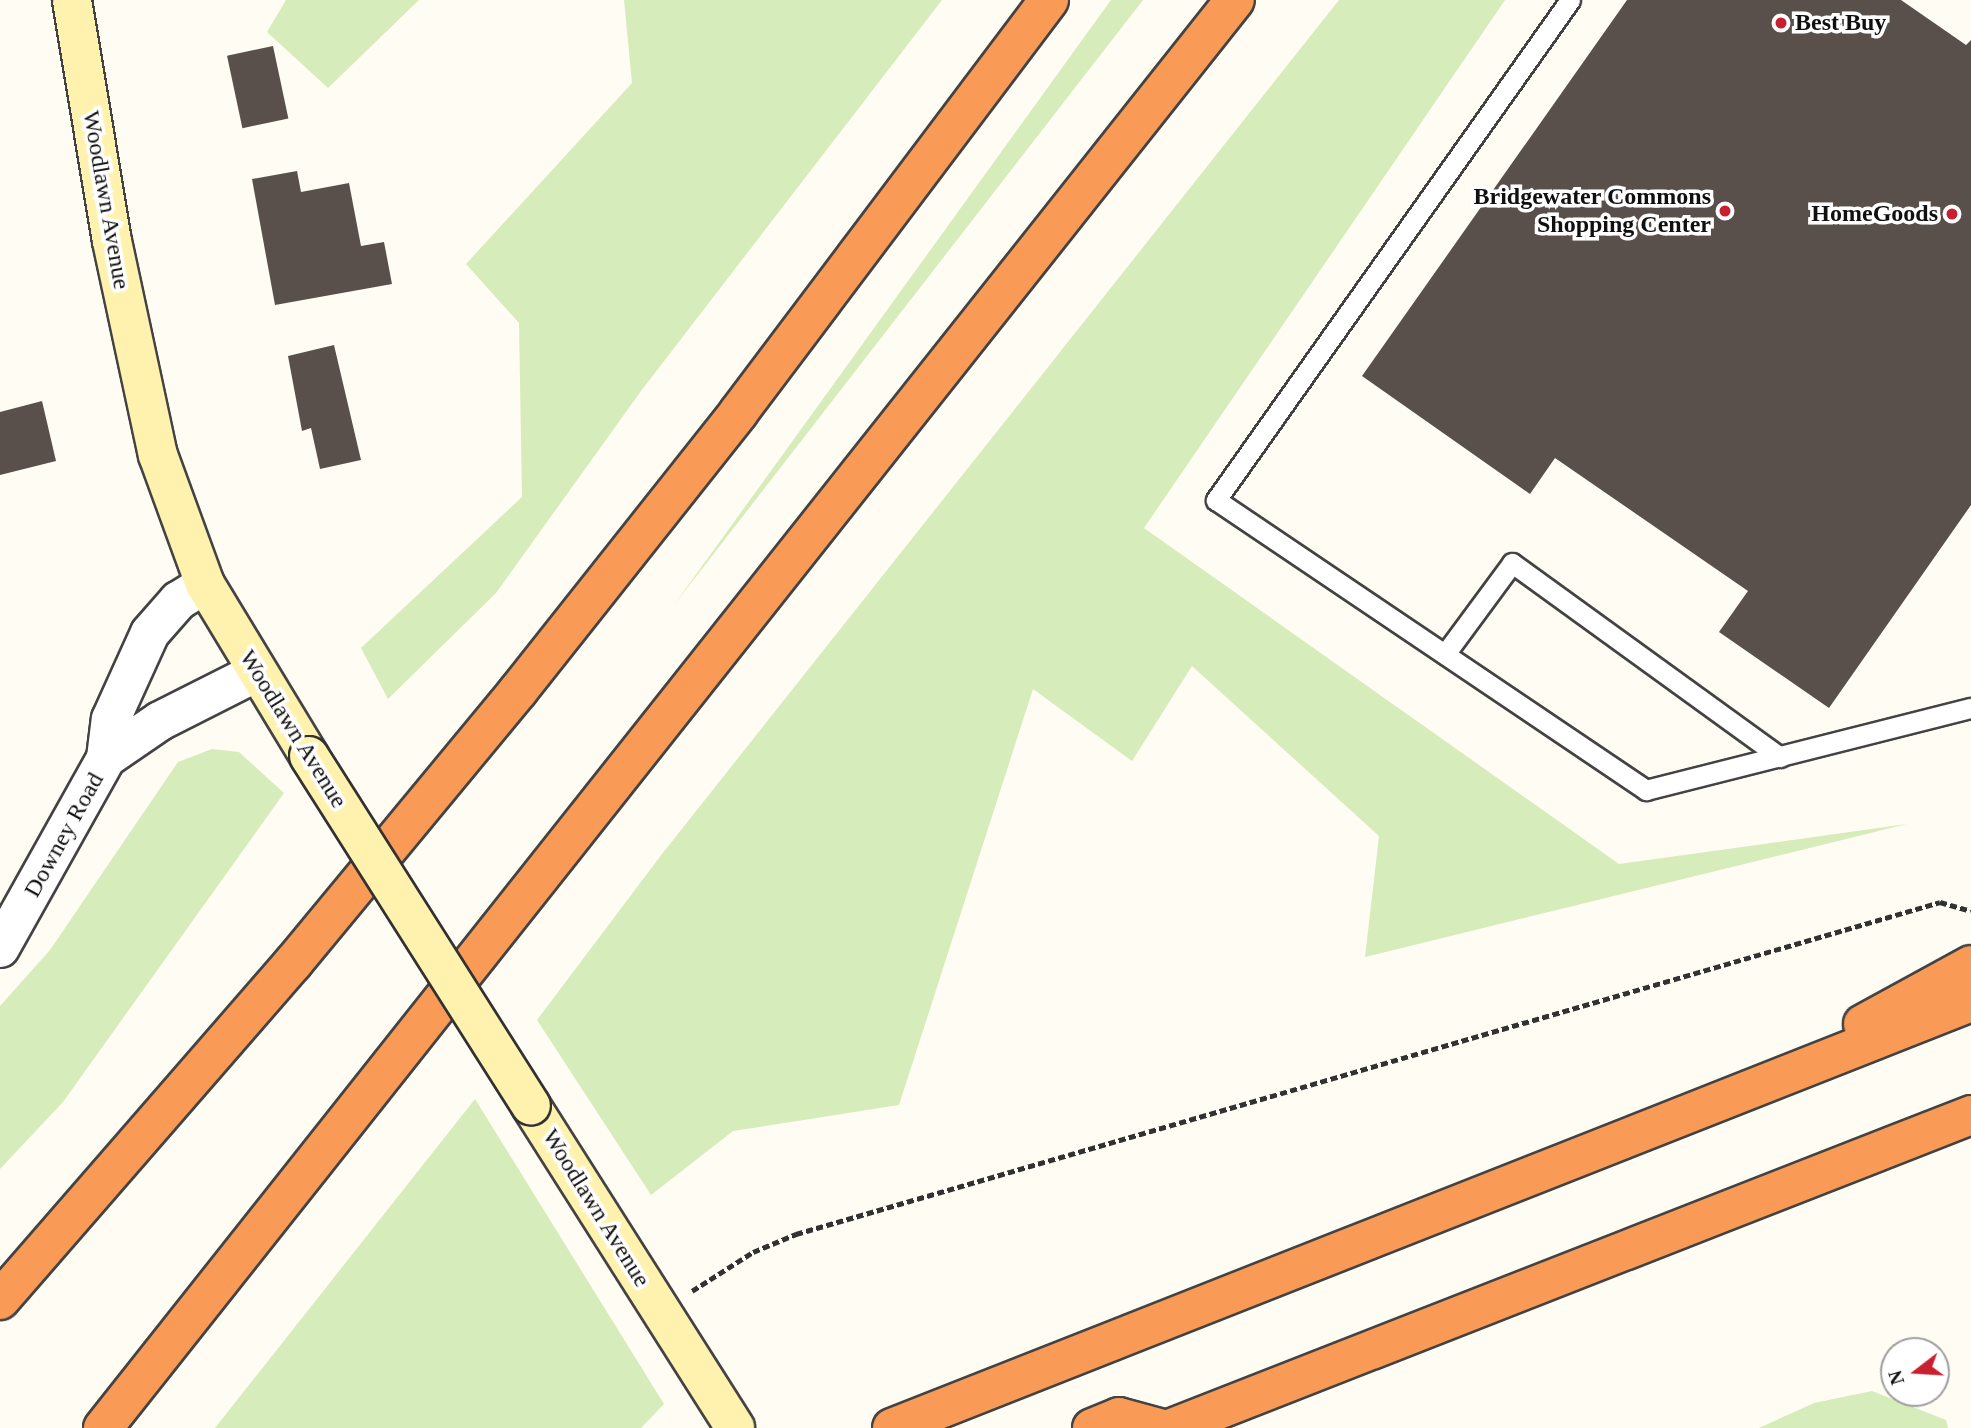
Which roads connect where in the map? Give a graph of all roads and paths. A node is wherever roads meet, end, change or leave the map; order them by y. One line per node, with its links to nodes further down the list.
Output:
1 (72, 0): 5 (street, Woodlawn Avenue)
2 (1049, 0): 17 (highway)
3 (1235, 0): 19 (highway)
4 (1570, 0): 6 (lane)
5 (205, 584): 7 (street, Woodlawn Avenue); 10 (street, Downey Road)
6 (1445, 654): 9 (lane); 9 (lane)
7 (257, 672): 10 (street, Downey Road); 18 (street, Woodlawn Avenue, bridge)
8 (1971, 708): 9 (lane)
9 (1780, 757)
10 (106, 758): 12 (street, Downey Road)
11 (1971, 911): 18 (path)
12 (0, 948)
13 (1971, 965): 15 (highway)
14 (1971, 1002): 15 (highway)
15 (1753, 1088): 21 (highway)
16 (1971, 1115): 24 (highway)
17 (0, 1300)
18 (661, 1311): 20 (street, Woodlawn Avenue)
19 (103, 1428)
20 (735, 1428)
21 (892, 1428)
22 (1092, 1428): 23 (highway)
23 (1159, 1428)
24 (1172, 1428)

